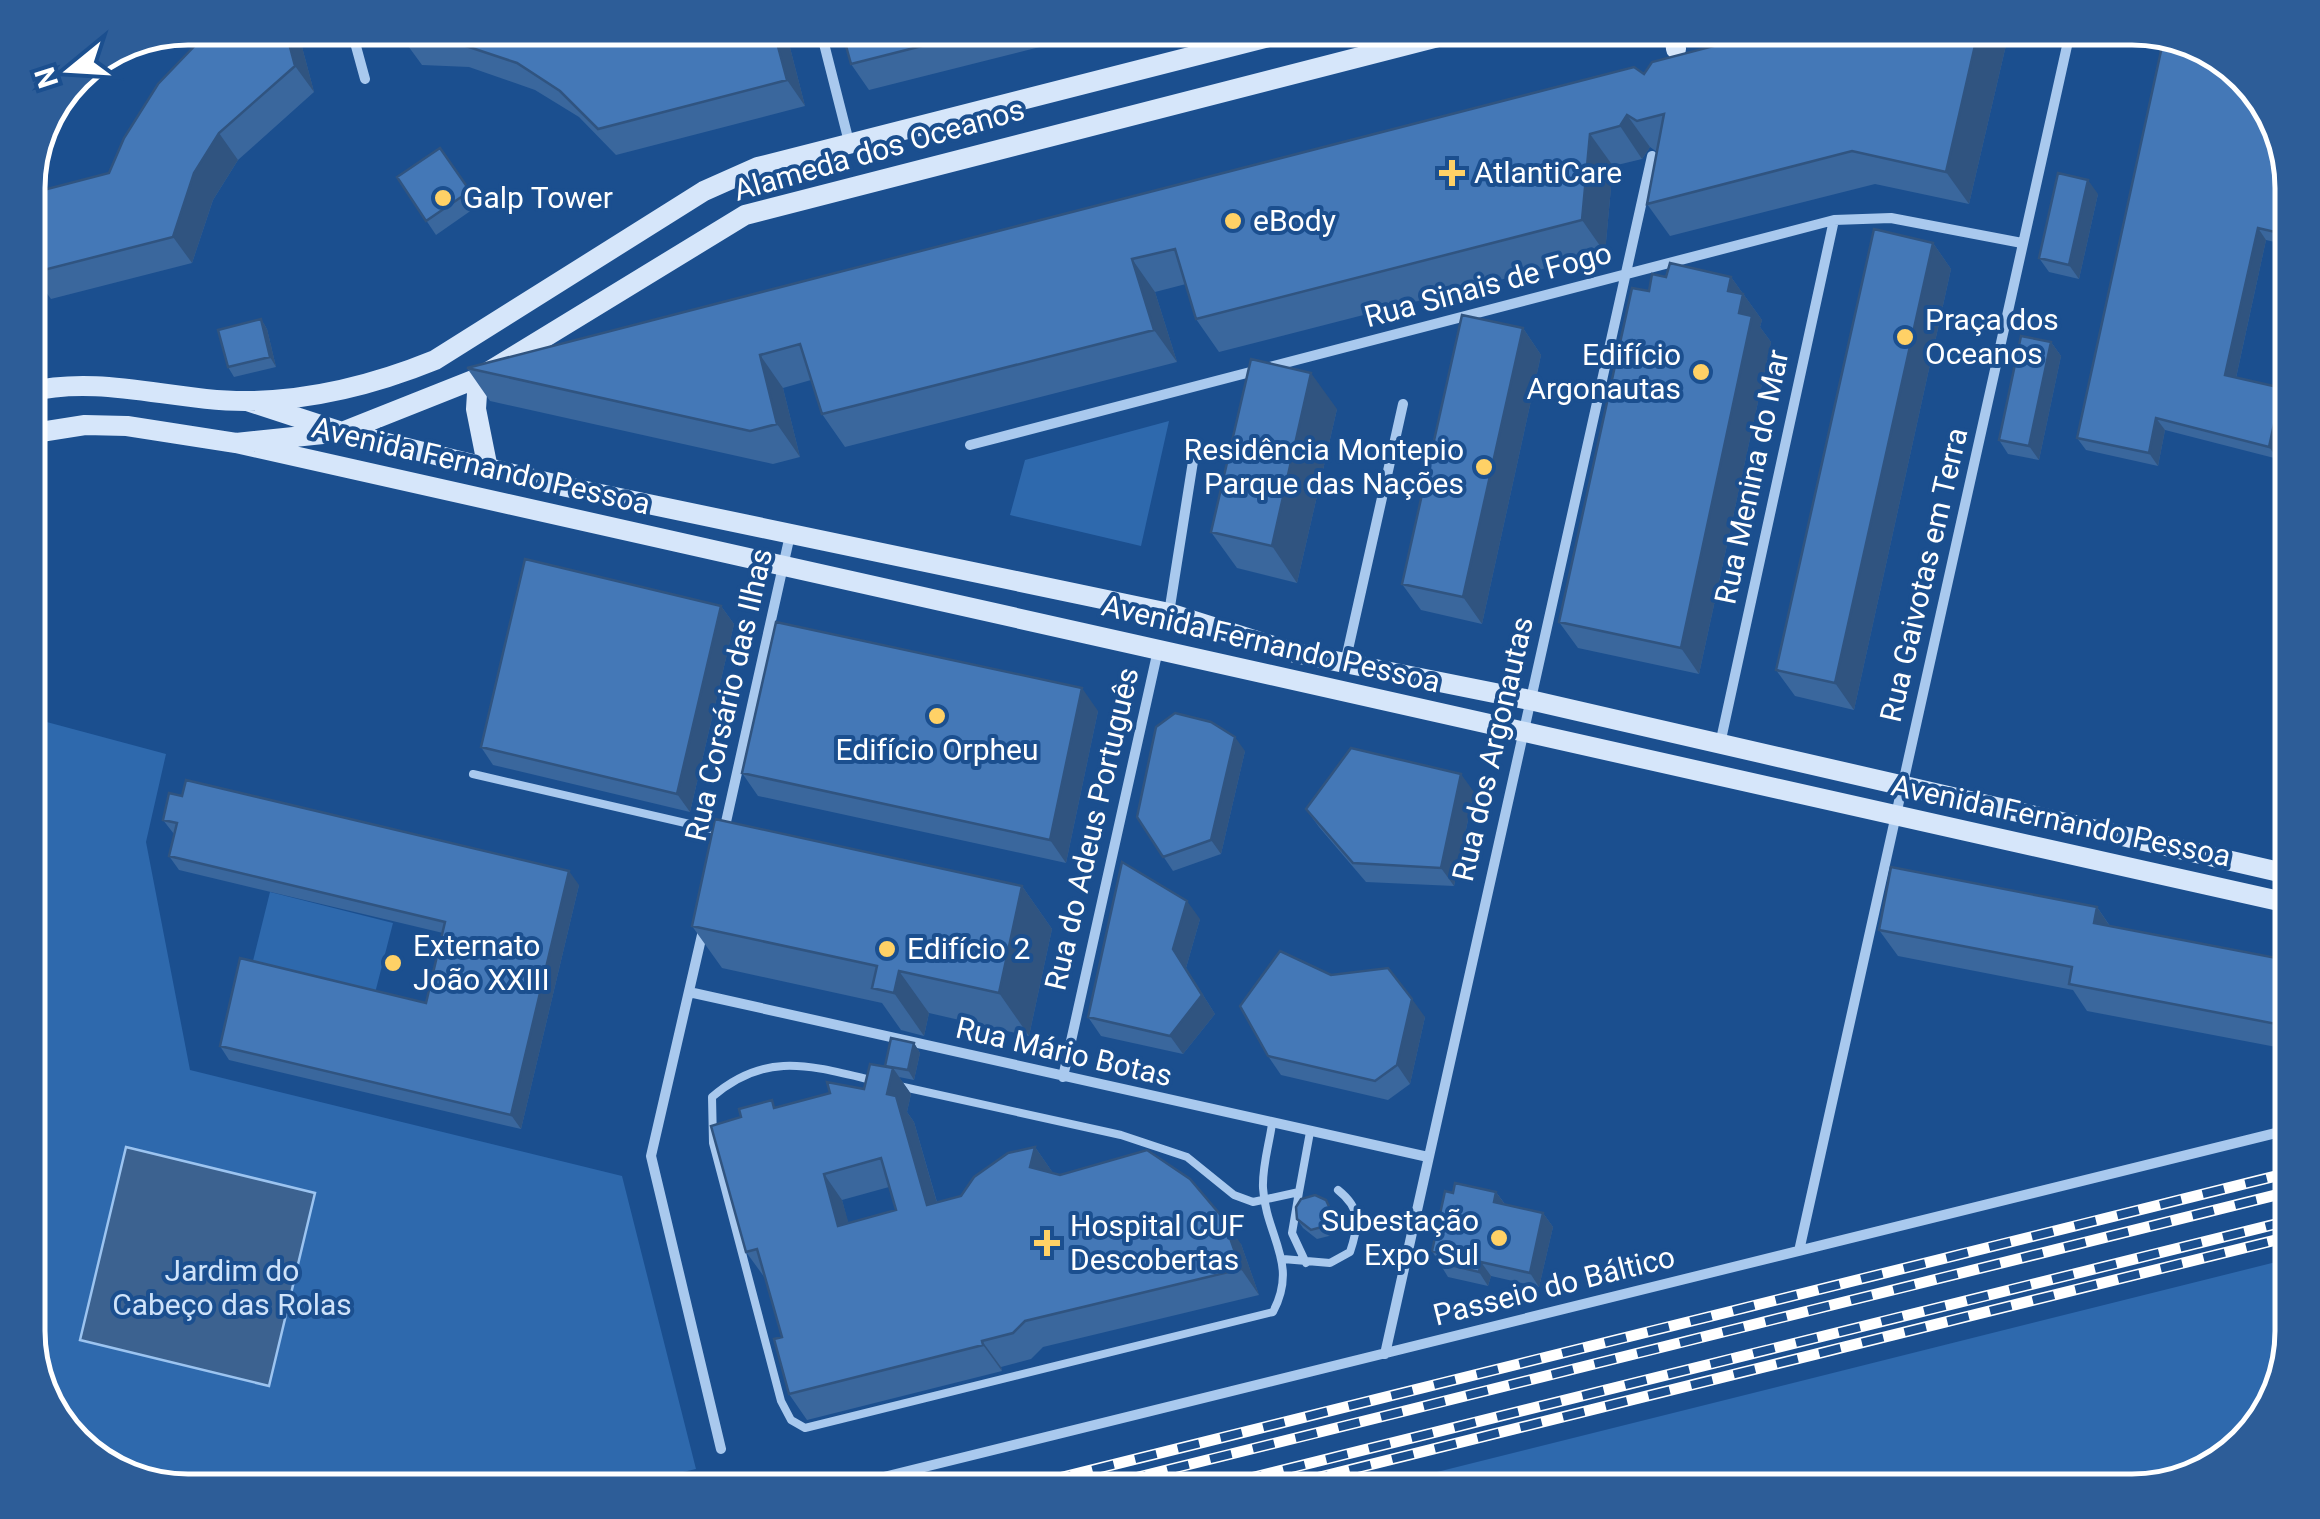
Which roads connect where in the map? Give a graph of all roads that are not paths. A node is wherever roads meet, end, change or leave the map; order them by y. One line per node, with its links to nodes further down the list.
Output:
1 (356, 45): 6 (street)
2 (824, 45): 7 (street)
3 (1236, 45): 7 (street, Alameda dos Oceanos)
4 (1407, 45): 12 (street, Alameda dos Oceanos)
5 (2067, 45): 10 (street, Rua Gaivotas em Terra)
6 (365, 80)
7 (850, 142): 14 (street, Alameda dos Oceanos)
8 (1652, 156): 11 (street, Rua dos Argonautas)
9 (1834, 220): 10 (street, Rua Sinais de Fogo); 11 (street, Rua Sinais de Fogo); 31 (street, Rua Menina do Mar)
10 (2022, 242): 33 (street, Rua Gaivotas em Terra)
11 (1628, 274): 20 (street, Rua Sinais de Fogo); 29 (street, Rua dos Argonautas)
12 (478, 378): 18 (street, Alameda dos Oceanos); 23 (street)
13 (45, 389): 15 (street, Alameda dos Oceanos)
14 (344, 390): 15 (street, Alameda dos Oceanos); 18 (street)
15 (247, 401): 18 (street, Alameda dos Oceanos)
16 (1404, 404): 28 (street)
17 (45, 432): 19 (street, Alameda dos Oceanos)
18 (342, 432): 19 (street, Alameda dos Oceanos); 22 (street); 23 (street, Avenida Fernando Pessoa)
19 (236, 442): 22 (street, Avenida Fernando Pessoa)
20 (970, 444)
21 (1194, 456): 26 (street)
22 (352, 466): 25 (street, Avenida Fernando Pessoa)
23 (488, 468): 24 (street, Avenida Fernando Pessoa)
24 (790, 535): 25 (street, Rua Corsário das Ilhas); 26 (street, Avenida Fernando Pessoa)
25 (782, 566): 27 (street, Avenida Fernando Pessoa); 35 (street, Rua Corsário das Ilhas)
26 (1169, 612): 28 (street, Avenida Fernando Pessoa)
27 (1158, 650): 30 (street, Avenida Fernando Pessoa); 41 (street, Rua do Adeus Português)
28 (1344, 664): 29 (street, Avenida Fernando Pessoa)
29 (1530, 700): 30 (street, Rua dos Argonautas); 31 (street, Avenida Fernando Pessoa)
30 (1522, 732): 34 (street, Avenida Fernando Pessoa); 45 (street, Rua dos Argonautas)
31 (1720, 745): 33 (street, Avenida Fernando Pessoa)
32 (472, 774): 35 (lane)
33 (1902, 785): 34 (street, Rua Gaivotas em Terra); 37 (street, Avenida Fernando Pessoa)
34 (1896, 816): 38 (street, Avenida Fernando Pessoa); 49 (street, Rua Gaivotas em Terra)
35 (724, 832): 36 (street, Rua Corsário das Ilhas)
36 (720, 850)
37 (2275, 870)
38 (2275, 900)
39 (705, 919): 40 (street)
40 (690, 992): 41 (street, Rua Mário Botas); 53 (street)
41 (1063, 1077): 42 (street, Rua Mário Botas)
42 (1272, 1124): 43 (street, Rua Mário Botas); 48 (lane)
43 (1310, 1132): 45 (street, Rua Mário Botas); 47 (lane)
44 (2275, 1133): 49 (street, Passeio do Báltico)
45 (1428, 1157): 52 (street, Rua dos Argonautas)
46 (1338, 1190): 51 (lane)
47 (1299, 1192): 48 (lane); 51 (lane)
48 (1266, 1202): 50 (lane); 50 (lane)
49 (1800, 1251): 52 (street, Passeio do Báltico)
50 (1282, 1259): 51 (lane)
51 (1306, 1263)
52 (1385, 1354): 54 (street, Passeio do Báltico)
53 (722, 1449)
54 (900, 1474)

